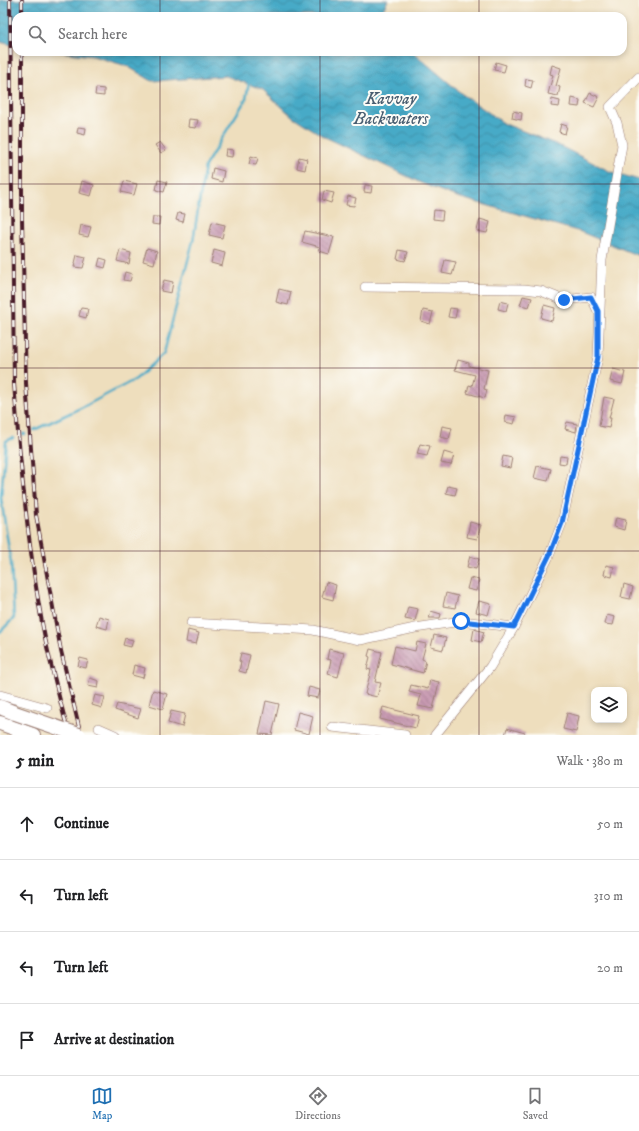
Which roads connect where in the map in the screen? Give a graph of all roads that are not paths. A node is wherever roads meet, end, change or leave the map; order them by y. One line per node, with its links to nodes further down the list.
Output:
1 (639, 77): 3 (street)
2 (364, 287): 3 (street)
3 (598, 311): 5 (street)
4 (191, 623): 5 (street)
5 (514, 627): 16 (street)
6 (0, 695): 8 (street)
7 (0, 707): 13 (highway, bridge)
8 (47, 708)
9 (0, 723): 12 (highway)
10 (332, 727): 15 (street)
11 (99, 728): 14 (street)
12 (33, 735)
13 (79, 735)
14 (115, 735)
15 (405, 735)
16 (435, 735)

